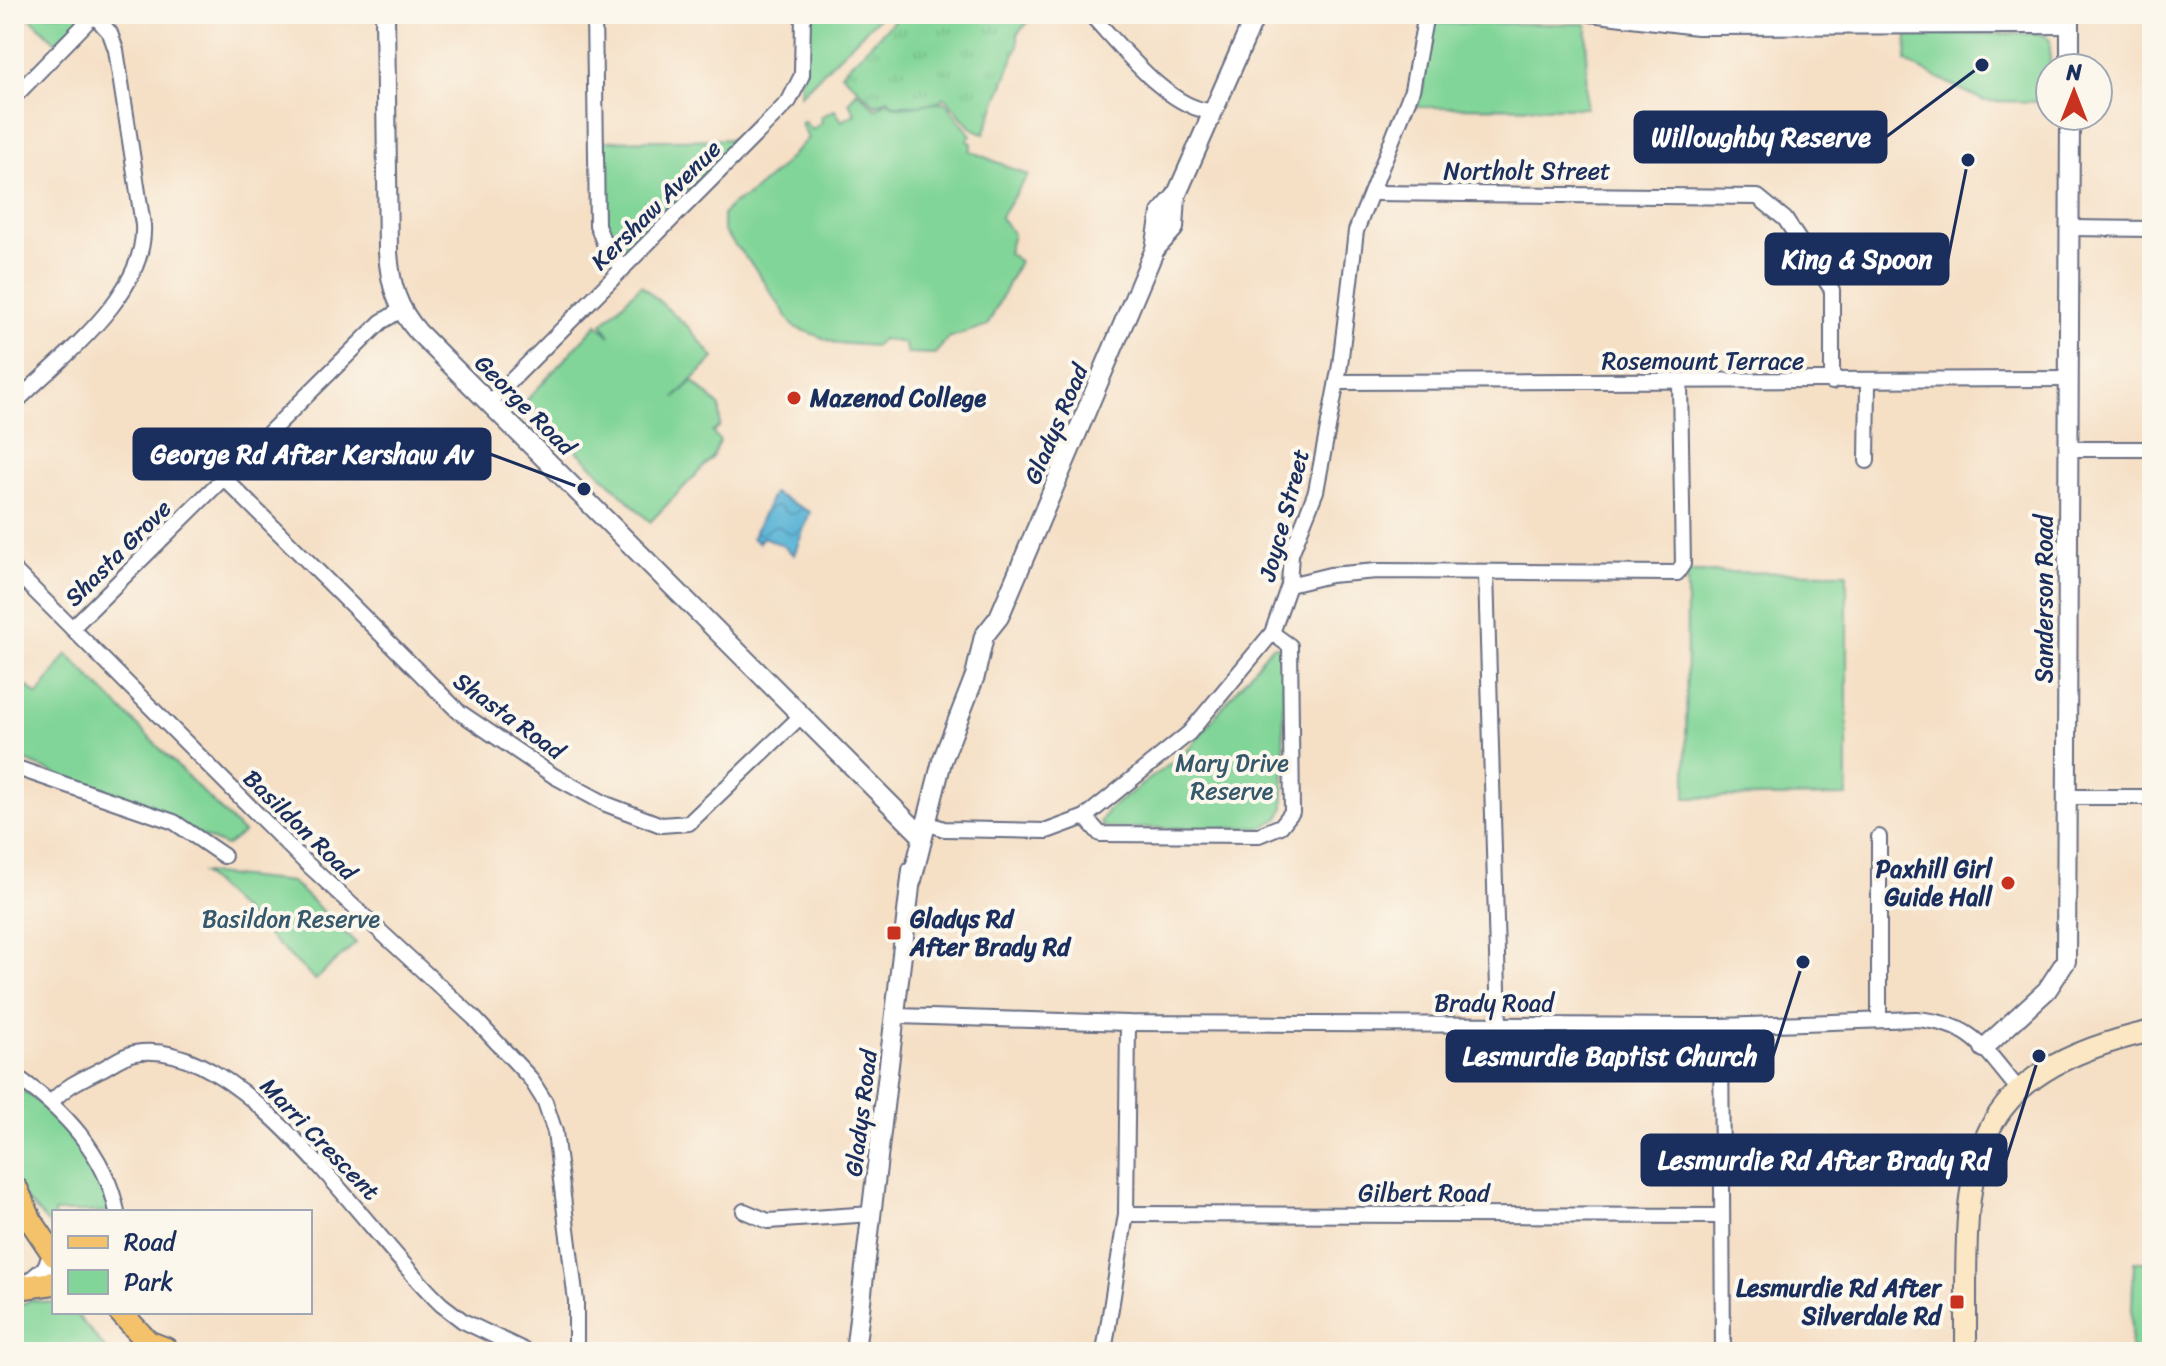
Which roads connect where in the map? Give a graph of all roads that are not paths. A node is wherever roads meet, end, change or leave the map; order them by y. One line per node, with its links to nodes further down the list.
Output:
1 (95, 14): 13 (street); 27 (street)
2 (385, 14): 20 (street, George Road)
3 (594, 14): 19 (street)
4 (803, 14): 19 (street, Kershaw Avenue)
5 (1090, 14): 14 (street)
6 (1248, 14): 11 (street, Gladys Road)
7 (1256, 14): 11 (street, Gladys Road)
8 (1426, 14): 16 (street, Joyce Street)
9 (1590, 14): 10 (street)
10 (2070, 20): 12 (street)
11 (1237, 50): 14 (street, Gladys Road)
12 (2070, 52)
13 (14, 97)
14 (1208, 120): 42 (street, Gladys Road)
15 (2070, 132): 17 (street, Sanderson Road)
16 (1373, 193): 22 (street, Joyce Street); 23 (street, Northolt Street)
17 (2070, 228): 18 (street); 21 (street, Sanderson Road)
18 (2152, 229)
19 (623, 269): 26 (street, Kershaw Avenue)
20 (401, 310): 26 (street, George Road); 31 (street, Shasta Grove)
21 (2069, 379): 25 (street, Rosemount Terrace); 28 (street, Sanderson Road)
22 (1337, 382): 24 (street, Rosemount Terrace); 34 (street, Joyce Street)
23 (1832, 382): 24 (street, Rosemount Terrace); 25 (street, Rosemount Terrace)
24 (1680, 383): 33 (street)
25 (1868, 383): 30 (street)
26 (489, 403): 37 (street, George Road)
27 (14, 404)
28 (2069, 449): 29 (street); 39 (street, Sanderson Road)
29 (2152, 449)
30 (1867, 461)
31 (224, 478): 35 (street, Shasta Grove); 37 (street, Shasta Road)
32 (14, 570): 35 (street, Basildon Road)
33 (1486, 572): 34 (street); 48 (street)
34 (1289, 585): 36 (street, Joyce Street)
35 (72, 628): 72 (street, Basildon Road)
36 (1272, 633): 41 (street, Joyce Street); 41 (street)
37 (801, 716): 42 (street, George Road)
38 (14, 767): 44 (street)
39 (2068, 797): 40 (street); 51 (street, Sanderson Road)
40 (2152, 797)
41 (1085, 817): 42 (street, Joyce Street)
42 (919, 826): 46 (street, Gladys Road)
43 (1879, 837): 45 (street)
44 (224, 856)
45 (1879, 1019): 49 (street, Brady Road); 51 (street, Brady Road)
46 (896, 1021): 47 (street, Brady Road); 58 (street, Gladys Road)
47 (1128, 1023): 48 (street, Brady Road); 59 (street)
48 (1499, 1025): 49 (street, Brady Road)
49 (1721, 1026): 60 (street)
50 (2152, 1031): 53 (main road)
51 (1984, 1048): 53 (street, Brady Road)
52 (14, 1075): 54 (street)
53 (2019, 1090): 76 (main road)
54 (52, 1102): 56 (street); 71 (street, Marri Crescent)
55 (15, 1197): 61 (main road); 62 (main road)
56 (116, 1210)
57 (744, 1211): 58 (street)
58 (872, 1214): 73 (street, Gladys Road)
59 (1126, 1214): 60 (street, Gilbert Road); 74 (street)
60 (1722, 1216): 75 (street)
61 (52, 1227)
62 (52, 1251)
63 (52, 1258): 65 (street)
64 (52, 1283): 65 (main road)
65 (18, 1288)
66 (106, 1314): 70 (main road)
67 (122, 1314): 69 (main road)
68 (136, 1314): 69 (main road)
69 (167, 1351)
70 (140, 1352)
71 (528, 1352)
72 (576, 1352)
73 (855, 1352)
74 (1104, 1352)
75 (1723, 1352)
76 (1966, 1352)

